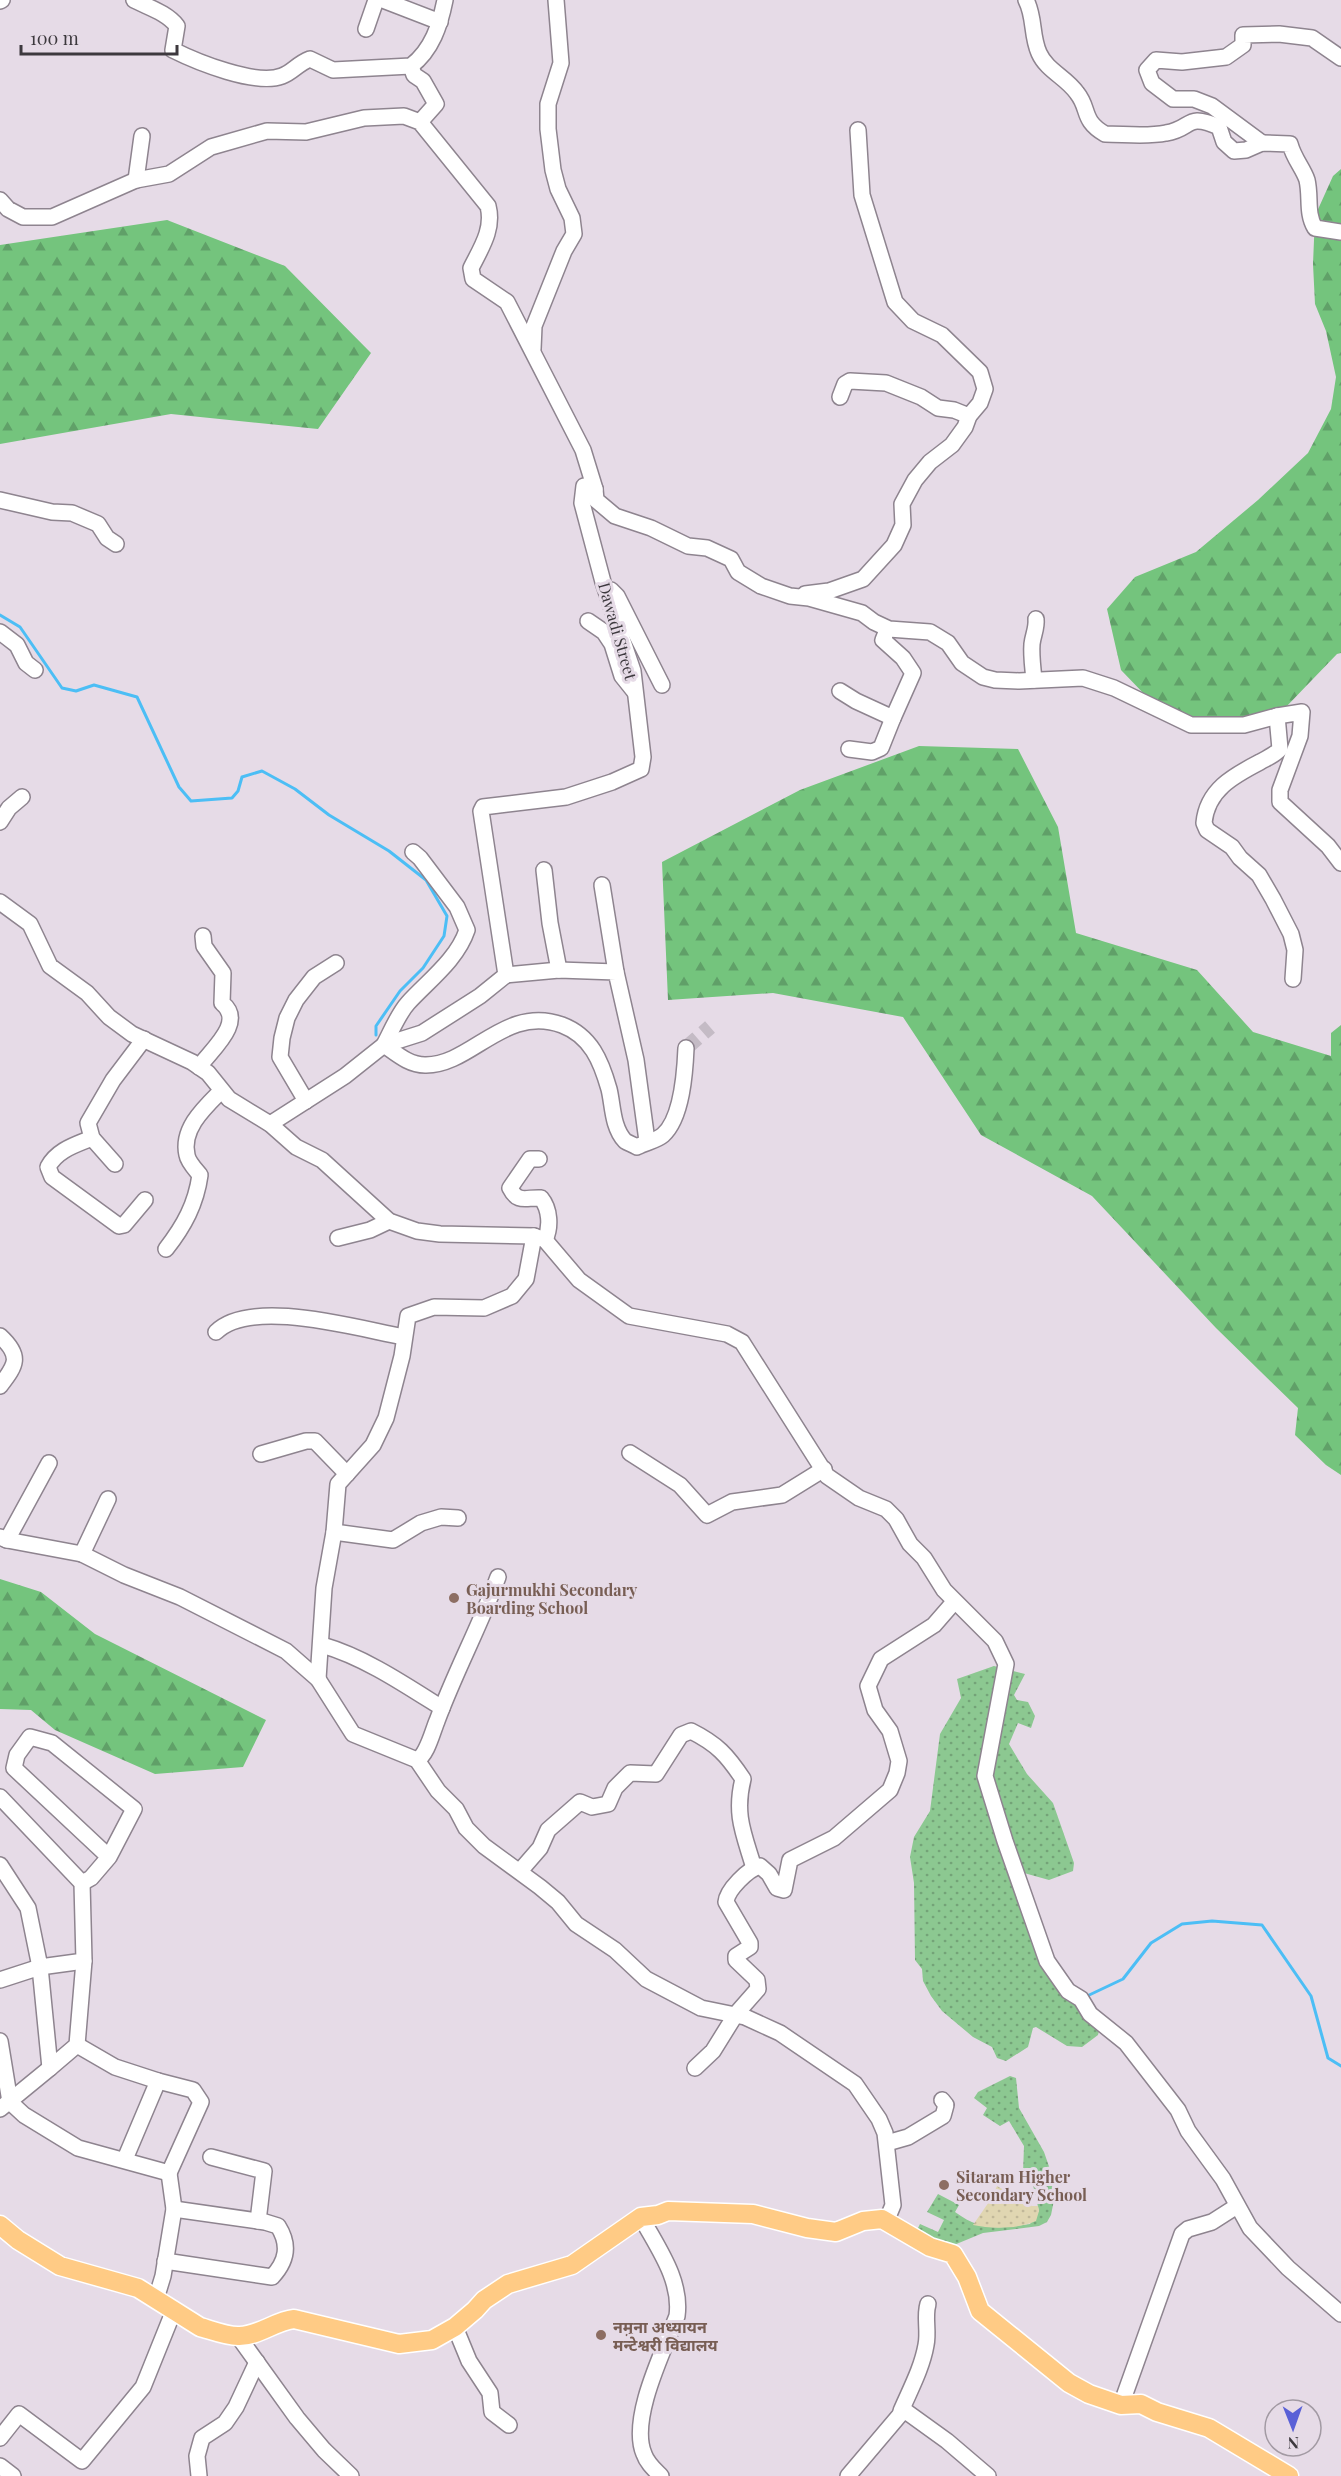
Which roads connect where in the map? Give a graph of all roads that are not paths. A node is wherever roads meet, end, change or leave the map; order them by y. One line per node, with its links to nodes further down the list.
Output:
1 (134, 0): 10 (street)
2 (376, 0): 8 (street)
3 (383, 0): 7 (street)
4 (445, 0): 7 (street)
5 (555, 0): 18 (street)
6 (1026, 0): 14 (street)
7 (441, 22): 10 (street)
8 (366, 29)
9 (1341, 58): 14 (street)
10 (411, 66): 11 (street)
11 (420, 122): 15 (street); 18 (street)
12 (858, 130): 20 (street)
13 (142, 136): 15 (street)
14 (1262, 143): 17 (street)
15 (136, 180): 16 (street)
16 (0, 200)
17 (1341, 232)
18 (533, 349): 21 (street)
19 (840, 397): 20 (street)
20 (969, 416): 25 (street)
21 (595, 489): 24 (street, Dawadi Street); 25 (street)
22 (1, 499): 23 (street)
23 (116, 544)
24 (603, 582): 32 (street); 33 (street, Dawadi Street)
25 (790, 596): 31 (street)
26 (1036, 619): 31 (street)
27 (588, 621): 33 (street)
28 (0, 632): 30 (street)
29 (885, 635): 36 (street)
30 (35, 670)
31 (1034, 680): 35 (street)
32 (662, 685)
33 (634, 691): 49 (street, Dawadi Street)
34 (840, 691): 36 (street)
35 (1277, 716): 41 (street); 50 (street)
36 (893, 718): 37 (street)
37 (849, 749)
38 (22, 797): 39 (street)
39 (0, 822)
40 (413, 852): 52 (street)
41 (1341, 863)
42 (544, 870): 47 (street)
43 (602, 885): 48 (street)
44 (0, 902): 51 (street)
45 (203, 936): 54 (street)
46 (336, 963): 56 (street)
47 (559, 970): 48 (street); 49 (street)
48 (616, 972): 59 (street)
49 (506, 975): 52 (street)
50 (1293, 978)
51 (144, 1039): 54 (street); 58 (street)
52 (384, 1045): 56 (street); 59 (street)
53 (686, 1048): 59 (street)
54 (199, 1067): 55 (street)
55 (221, 1091): 57 (street); 66 (street)
56 (306, 1101): 57 (street)
57 (270, 1124): 63 (street)
58 (92, 1138): 61 (street); 62 (street)
59 (647, 1141)
60 (539, 1159): 65 (street)
61 (115, 1164)
62 (145, 1200)
63 (389, 1221): 64 (street); 65 (street)
64 (338, 1238)
65 (540, 1238): 69 (street); 74 (street)
66 (166, 1249)
67 (216, 1332): 69 (street)
68 (0, 1336): 70 (street)
69 (404, 1337): 75 (street)
70 (0, 1386)
71 (630, 1452): 74 (street)
72 (261, 1455): 75 (street)
73 (50, 1463): 79 (street)
74 (824, 1469): 82 (street)
75 (347, 1474): 78 (street)
76 (108, 1499): 80 (street)
77 (458, 1518): 78 (street)
78 (334, 1532): 83 (street)
79 (3, 1539): 80 (street)
80 (82, 1554): 84 (street)
81 (498, 1576): 85 (street)
82 (954, 1602): 90 (street); 108 (street)
83 (322, 1645): 84 (street); 85 (street)
84 (318, 1679): 86 (street)
85 (442, 1708): 86 (street)
86 (417, 1760): 91 (street)
87 (0, 1797): 92 (street)
88 (109, 1857): 88 (street); 92 (street)
89 (0, 1865): 94 (street)
90 (754, 1868): 91 (street); 96 (street)
91 (520, 1871): 96 (street)
92 (82, 1883): 93 (street)
93 (84, 1961): 94 (street); 98 (street)
94 (40, 1967): 95 (street); 99 (street)
95 (0, 1980)
96 (736, 2014): 100 (street); 104 (street)
97 (0, 2041): 103 (street)
98 (76, 2045): 99 (street); 101 (street)
99 (50, 2068): 103 (street)
100 (695, 2068)
101 (158, 2081): 106 (street); 107 (street)
102 (942, 2100): 104 (street)
103 (5, 2106): 106 (street)
104 (887, 2143): 112 (street)
105 (212, 2157): 111 (street)
106 (125, 2159): 107 (street)
107 (169, 2173): 109 (street)
108 (1237, 2206): 118 (street); 122 (street)
109 (174, 2209): 111 (street); 114 (street)
110 (641, 2217): 112 (main road); 119 (main road); 130 (street)
111 (258, 2221): 114 (street)
112 (886, 2222): 122 (main road)
113 (0, 2225): 115 (main road)
114 (165, 2261): 115 (street)
115 (156, 2299): 117 (main road)
116 (928, 2304): 123 (street)
117 (174, 2310): 120 (main road); 125 (street)
118 (1341, 2314)
119 (455, 2327): 120 (main road); 124 (street)
120 (238, 2336): 121 (street)
121 (257, 2362): 128 (street); 129 (street)
122 (1120, 2405): 133 (main road)
123 (901, 2411): 131 (street); 132 (street)
124 (509, 2425)
125 (0, 2438)
126 (0, 2466): 127 (street)
127 (13, 2476)
128 (199, 2476)
129 (351, 2476)
130 (661, 2476)
131 (848, 2476)
132 (988, 2476)
133 (1289, 2476)

